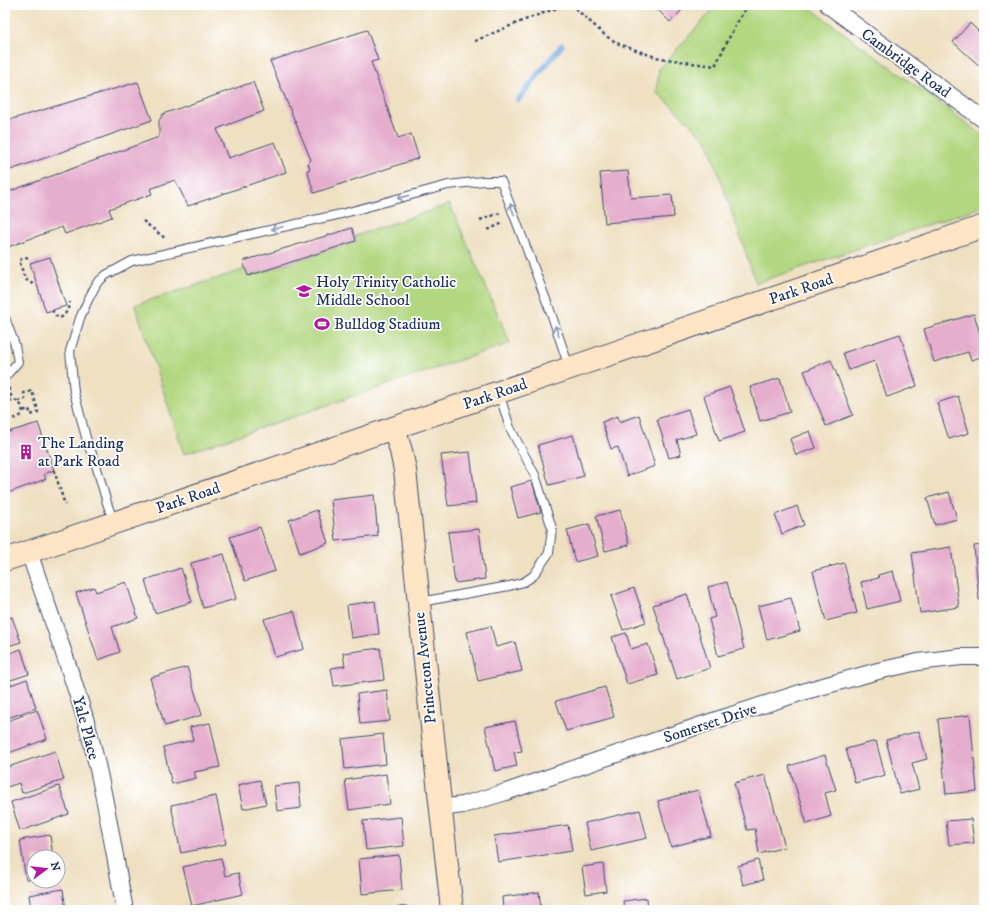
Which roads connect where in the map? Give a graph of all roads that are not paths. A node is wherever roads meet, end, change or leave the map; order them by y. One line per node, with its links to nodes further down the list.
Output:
1 (828, 5): 2 (street, Cambridge Road)
2 (984, 120)
3 (984, 226): 5 (main road, Park Road)
4 (5, 318): 6 (lane)
5 (570, 368): 7 (main road, Park Road); 9 (lane, one-way to 9)
6 (5, 377)
7 (499, 392): 8 (main road, Park Road); 12 (lane)
8 (394, 428): 9 (main road, Park Road); 12 (main road, Princeton Avenue)
9 (114, 523): 10 (main road, Park Road)
10 (29, 552): 11 (main road, Park Road); 15 (street, Yale Place)
11 (5, 560)
12 (418, 602): 14 (main road, Princeton Avenue)
13 (984, 656): 14 (street, Somerset Drive)
14 (440, 808): 16 (main road, Princeton Avenue)
15 (125, 910)
16 (452, 910)

